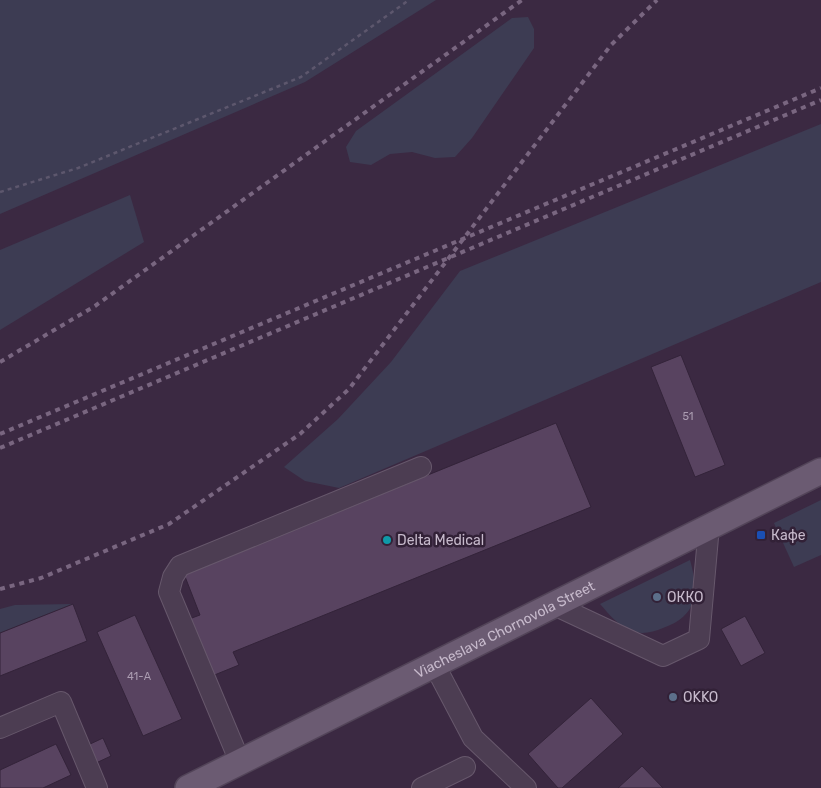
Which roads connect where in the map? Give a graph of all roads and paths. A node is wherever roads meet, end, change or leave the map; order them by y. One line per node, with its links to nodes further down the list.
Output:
1 (409, 0): 2 (path)
2 (0, 192)
3 (421, 467): 9 (lane)
4 (821, 471): 5 (main road, Viacheslava Chornovola Street)
5 (709, 526): 6 (main road, Viacheslava Chornovola Street); 6 (lane)
6 (552, 604): 7 (main road, Viacheslava Chornovola Street)
7 (434, 664): 9 (main road, Viacheslava Chornovola Street); 15 (lane)
8 (0, 728): 12 (lane)
9 (240, 762): 11 (main road, Viacheslava Chornovola Street)
10 (465, 766): 14 (lane)
11 (213, 782): 13 (main road, Viacheslava Chornovola Street)
12 (90, 786)
13 (188, 788)
14 (422, 788)
15 (526, 788)

